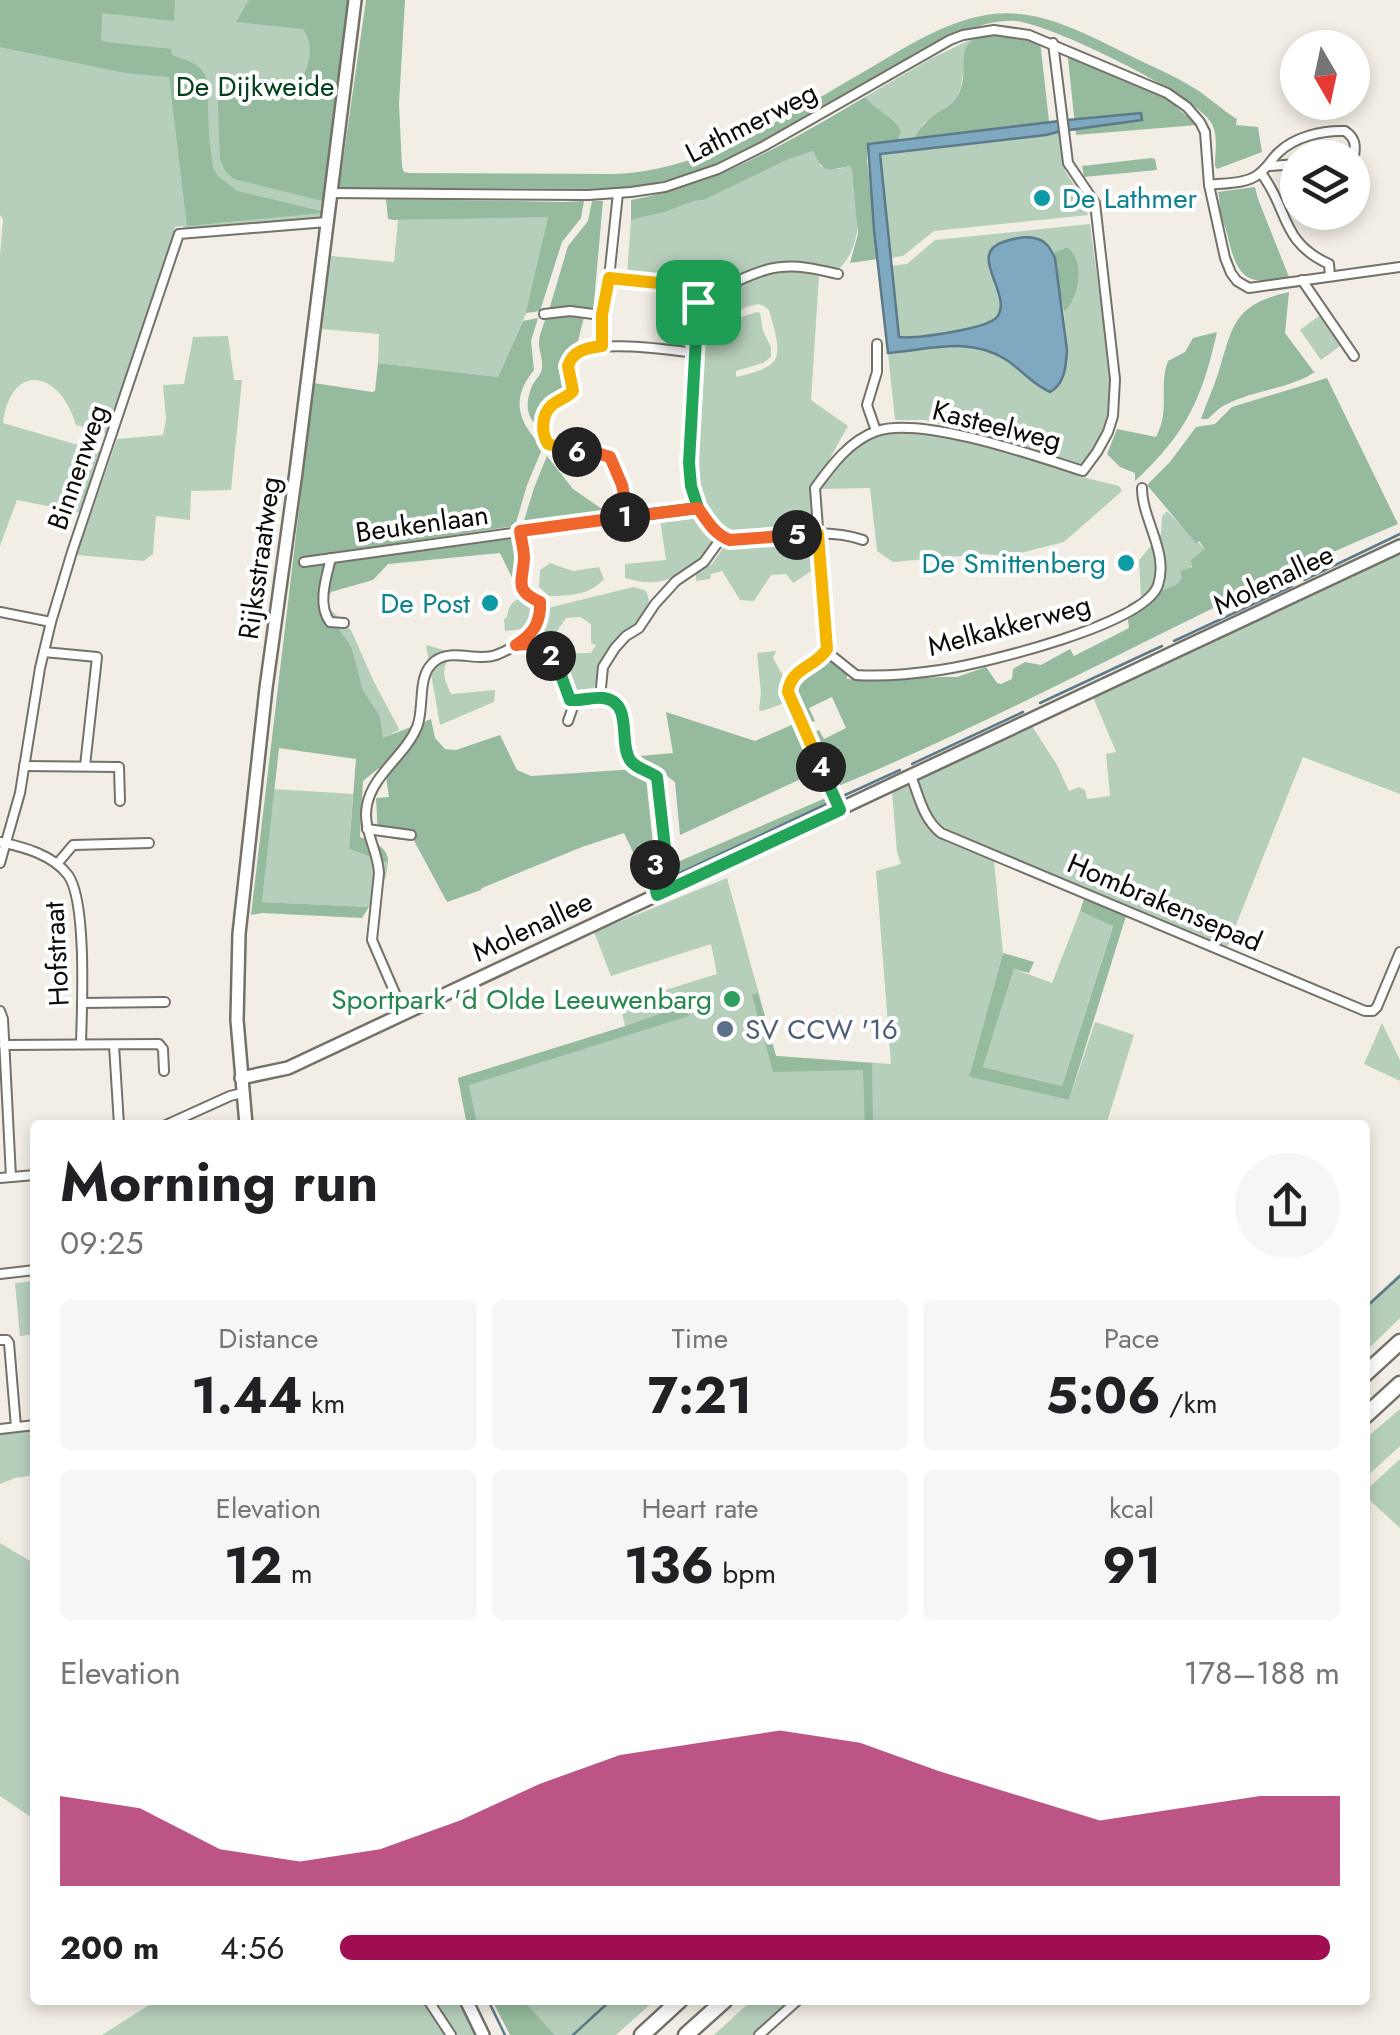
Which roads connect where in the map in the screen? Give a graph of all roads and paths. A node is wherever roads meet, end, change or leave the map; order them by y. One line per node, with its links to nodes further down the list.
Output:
1 (355, 0): 10 (main road, Rijksstraatweg)
2 (1053, 43): 9 (street, Lathmerweg); 11 (street, Lathmerweg); 25 (street, Kasteelweg)
3 (1300, 140): 4 (street)
4 (1353, 140)
5 (1280, 152): 7 (street)
6 (1280, 165): 7 (street)
7 (1269, 166): 8 (street)
8 (1261, 173): 9 (street); 15 (street)
9 (1209, 185): 17 (street, Lathmerweg)
10 (331, 193): 11 (street, Lathmerweg); 12 (main road, Rijksstraatweg)
11 (618, 193): 16 (street)
12 (327, 222): 37 (street, Binnenweg); 68 (main road, Rijksstraatweg)
13 (1400, 267): 15 (street)
14 (838, 274): 18 (street)
15 (1330, 276): 17 (street)
16 (609, 278): 18 (street); 20 (street)
17 (1302, 280): 24 (street)
18 (698, 302): 23 (street)
19 (544, 314): 20 (street)
20 (602, 315): 22 (street)
21 (877, 344): 25 (street)
22 (602, 346): 23 (street); 28 (street)
23 (694, 352): 27 (street)
24 (1354, 356)
25 (876, 431): 30 (street)
26 (1142, 488): 41 (street, Melkakkerweg)
27 (698, 508): 28 (street, Beukenlaan); 31 (street)
28 (628, 517): 29 (street, Beukenlaan)
29 (520, 531): 34 (street, Beukenlaan); 39 (street)
30 (818, 534): 31 (street); 32 (street); 41 (street)
31 (722, 537): 44 (street)
32 (863, 540)
33 (1400, 546): 49 (main road, Molenallee)
34 (331, 558): 35 (street, Beukenlaan); 38 (street, Beukenlaan)
35 (304, 562)
36 (0, 612): 37 (street)
37 (51, 622): 43 (street, Binnenweg)
38 (344, 622)
39 (535, 630): 40 (street); 42 (street)
40 (516, 645): 42 (street); 52 (street)
41 (827, 648): 51 (street)
42 (546, 651): 45 (street)
43 (44, 652): 47 (street, Binnenweg); 48 (street)
44 (600, 698): 45 (street); 58 (street)
45 (575, 701): 46 (street)
46 (568, 721)
47 (24, 766): 48 (street); 54 (street, Binnenweg)
48 (85, 766): 50 (street)
49 (911, 776): 51 (main road, Molenallee); 59 (street, Hombrakensepad)
50 (120, 801)
51 (840, 810): 58 (main road, Molenallee)
52 (368, 829): 53 (street); 63 (street)
53 (411, 835)
54 (3, 843): 56 (street, Binnenweg); 57 (street, Hofstraat)
55 (149, 843): 57 (street)
56 (0, 862)
57 (58, 864): 61 (street, Hofstraat)
58 (657, 895): 63 (main road, Molenallee)
59 (1400, 952)
60 (165, 1002): 61 (street)
61 (82, 1003): 64 (street, Hofstraat)
62 (0, 1012): 65 (street)
63 (404, 1014): 68 (main road, Molenallee)
64 (81, 1043): 65 (street); 66 (street)
65 (4, 1045): 74 (street)
66 (114, 1045): 67 (street); 70 (street)
67 (164, 1071)
68 (241, 1078): 69 (main road, Rijksstraatweg)
69 (242, 1093): 71 (street); 72 (main road, Rijksstraatweg)
70 (118, 1120)
71 (177, 1120)
72 (245, 1120)
73 (30, 1175): 74 (street)
74 (12, 1177): 75 (street)
75 (0, 1178)
76 (30, 1271): 77 (street)
77 (0, 1274)
78 (0, 1340): 84 (street)
79 (1400, 1342): 80 (highway)
80 (1370, 1369)
81 (1400, 1384): 82 (highway)
82 (1370, 1411)
83 (30, 1426): 84 (street)
84 (16, 1427): 85 (street)
85 (0, 1428)
86 (431, 2005): 91 (street)
87 (468, 2005): 92 (main road)
88 (675, 2005): 93 (highway)
89 (719, 2005): 94 (highway)
90 (793, 2005): 95 (street)
91 (452, 2035)
92 (482, 2035)
93 (642, 2035)
94 (686, 2035)
95 (760, 2035)

